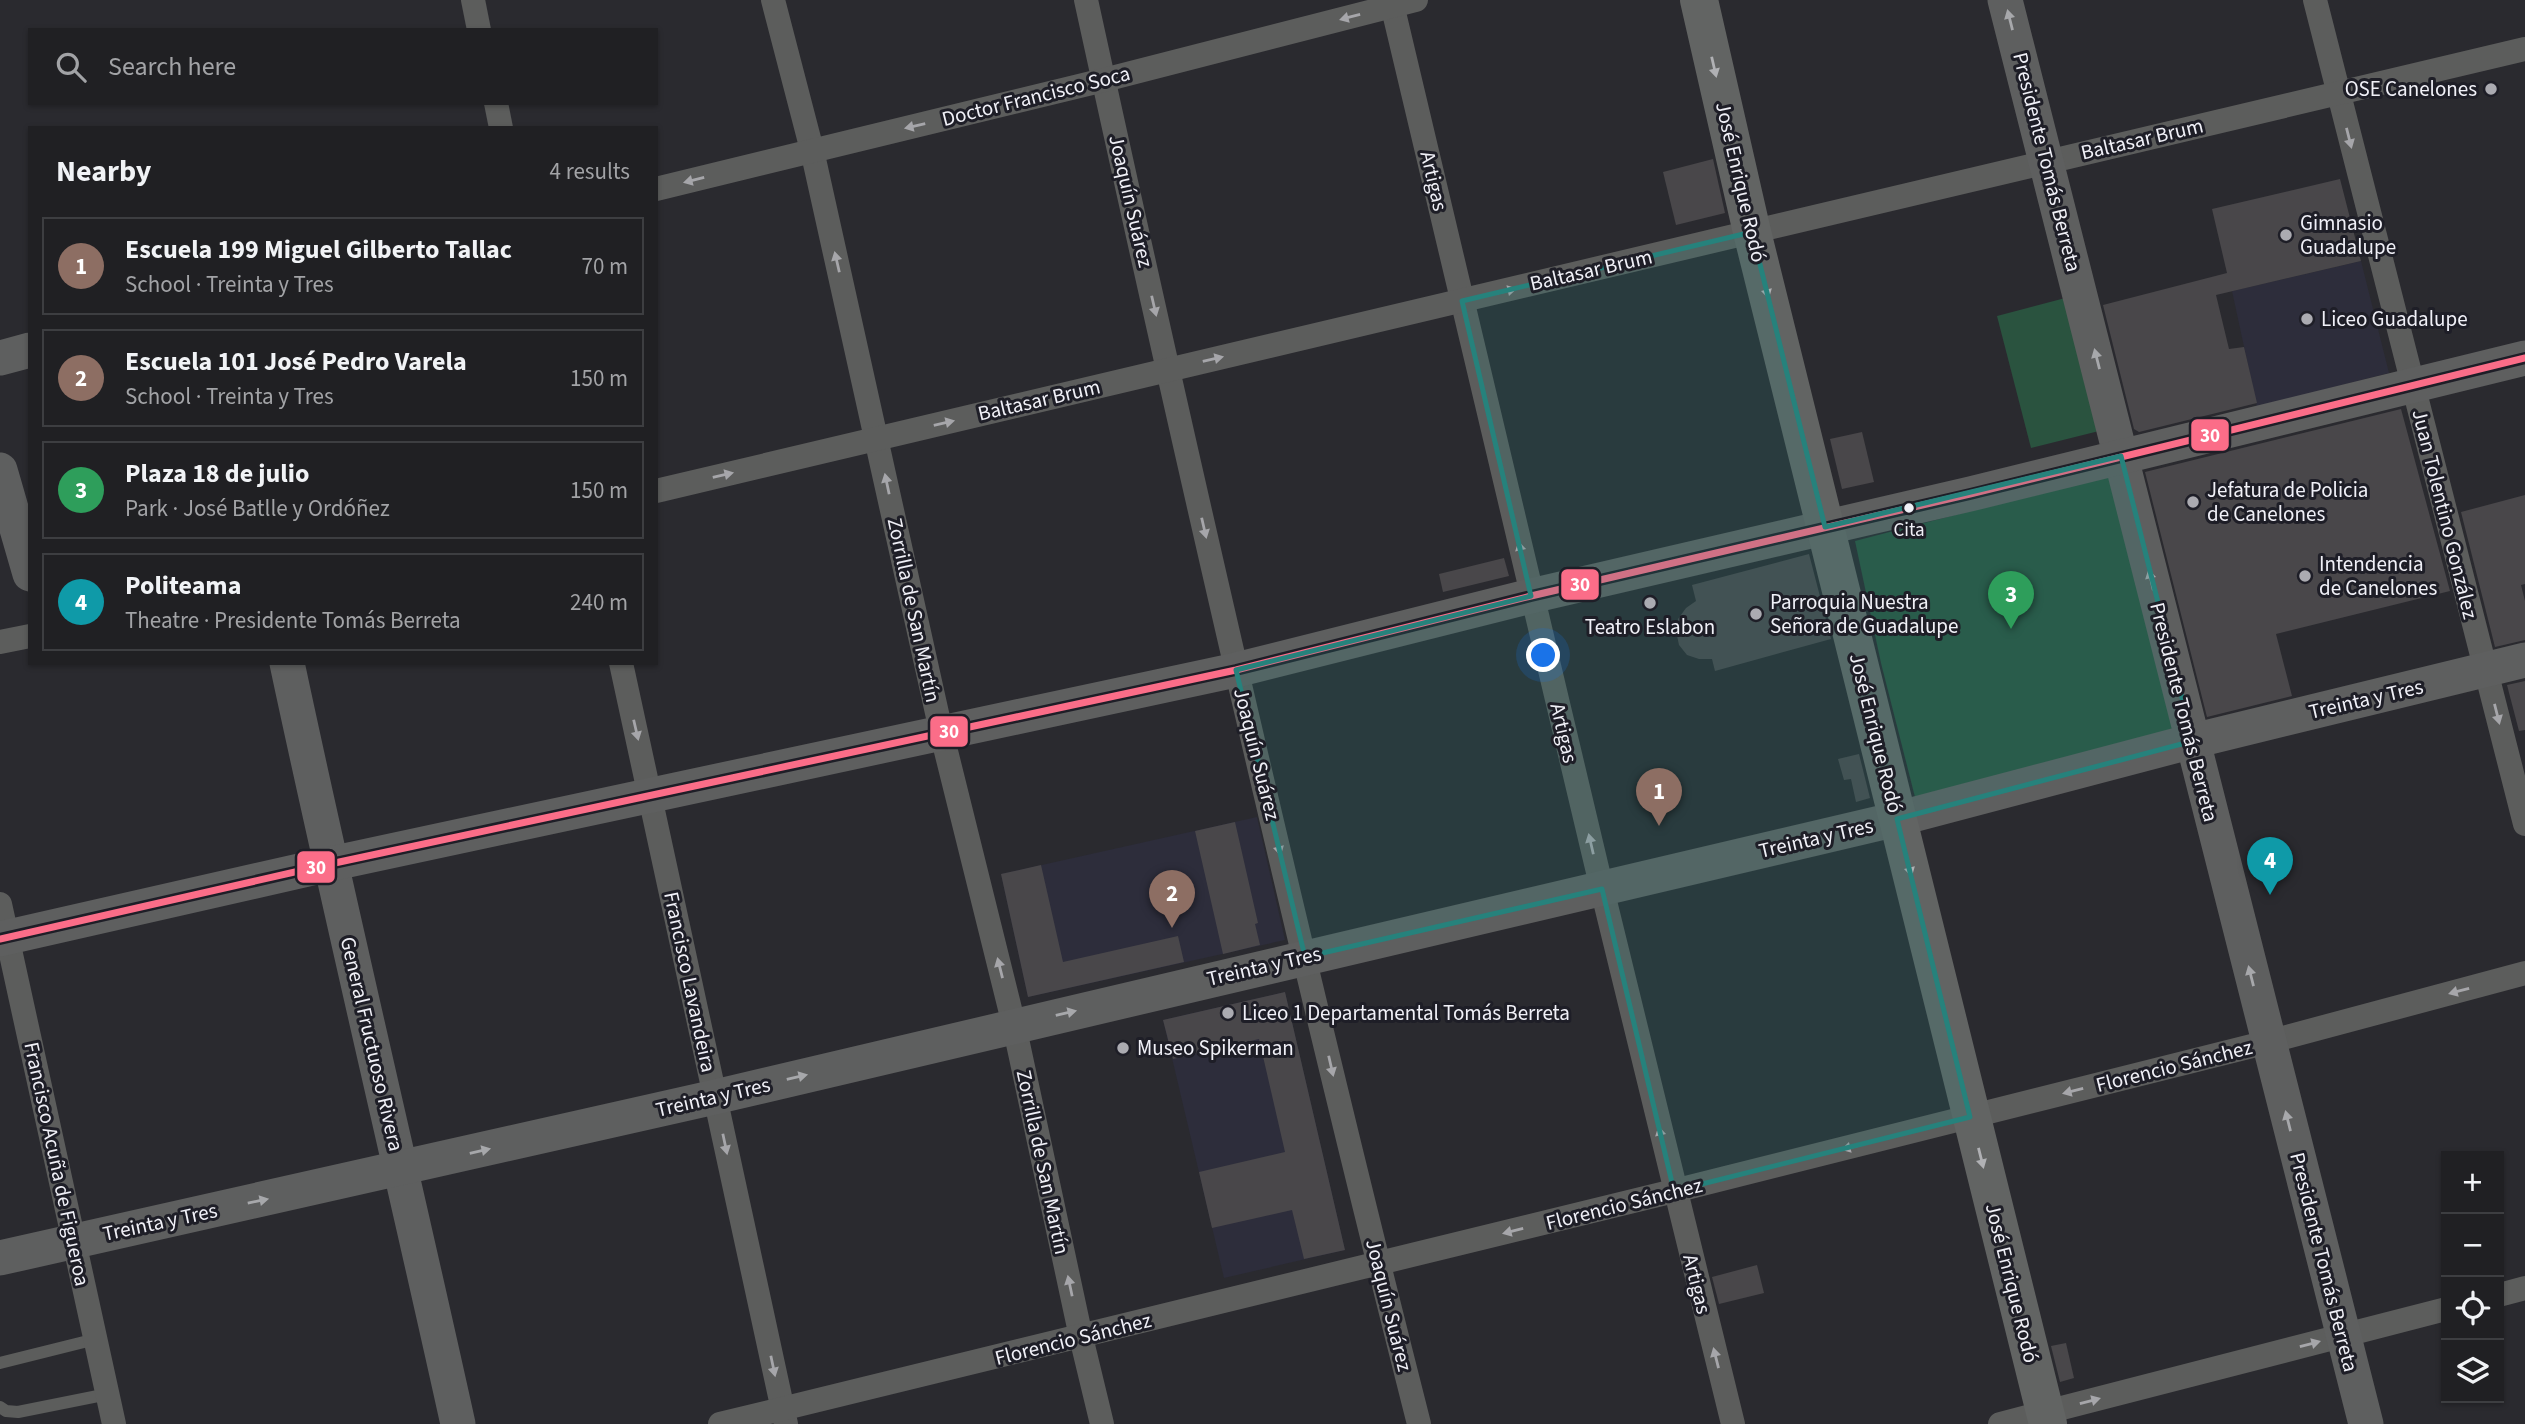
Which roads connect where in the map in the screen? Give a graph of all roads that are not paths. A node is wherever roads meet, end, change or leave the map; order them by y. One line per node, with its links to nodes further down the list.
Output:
1 (472, 0): 8 (street)
2 (774, 0): 14 (street, Zorrilla de San Martín)
3 (1086, 0): 10 (street, Joaquín Suárez)
4 (1699, 0): 17 (highway, José Enrique Rodó, one-way to 17)
5 (2005, 0): 15 (street, Presidente Tomás Berreta, one-way to 5)
6 (2315, 0): 11 (street, Juan Tolentino González)
7 (1400, 2): 10 (street, Doctor Francisco Soca, one-way to 10); 18 (street, Artigas)
8 (479, 28)
9 (2525, 49): 11 (street, Baltasar Brum)
10 (1104, 80): 14 (street, Doctor Francisco Soca, one-way to 14); 22 (street, Joaquín Suárez, one-way to 22)
11 (2338, 94): 15 (street, Baltasar Brum); 23 (street, Juan Tolentino González, one-way to 23)
12 (496, 105): 13 (street)
13 (501, 126)
14 (813, 150): 16 (street, Doctor Francisco Soca, one-way to 16); 24 (street, Zorrilla de San Martín, one-way to 14)
15 (2047, 162): 17 (street, Baltasar Brum); 25 (street, Presidente Tomás Berreta, one-way to 15)
16 (658, 189)
17 (1752, 232): 18 (street, Baltasar Brum, one-way to 17); 28 (highway, José Enrique Rodó, one-way to 28)
18 (1462, 301): 22 (street, Baltasar Brum, one-way to 18); 30 (street, Artigas, one-way to 18)
19 (28, 351): 20 (street)
20 (0, 358)
21 (2525, 358): 23 (street)
22 (1168, 369): 24 (street, Baltasar Brum, one-way to 22); 36 (street, Joaquín Suárez, one-way to 36)
23 (2412, 386): 25 (street); 37 (street, Juan Tolentino González)
24 (876, 439): 27 (street, Baltasar Brum, one-way to 24); 38 (street, Zorrilla de San Martín, one-way to 24)
25 (2122, 456): 28 (street); 39 (street, Presidente Tomás Berreta, one-way to 25)
26 (0, 470): 29 (street)
27 (658, 491)
28 (1825, 527): 30 (street); 41 (highway, José Enrique Rodó)
29 (28, 567)
30 (1531, 596): 36 (street); 44 (street, Artigas, one-way to 30)
31 (28, 636): 32 (street)
32 (0, 642)
33 (2525, 660): 37 (street, Treinta y Tres)
34 (287, 665): 43 (street, General Fructuoso Rivera)
35 (621, 665): 40 (street, Francisco Lavandeira, one-way to 40)
36 (1236, 670): 38 (street); 46 (street, Joaquín Suárez, one-way to 46)
37 (2486, 671): 39 (street, Treinta y Tres); 42 (street, Juan Tolentino González, one-way to 42)
38 (941, 731): 40 (street); 48 (street, Zorrilla de San Martín, one-way to 38)
39 (2193, 741): 41 (street, Treinta y Tres); 49 (street, Presidente Tomás Berreta, one-way to 39)
40 (650, 795): 43 (street); 50 (street, Francisco Lavandeira)
41 (1897, 819): 44 (street, Treinta y Tres); 51 (highway, José Enrique Rodó, one-way to 51)
42 (2525, 824)
43 (330, 864): 45 (street); 52 (street, General Fructuoso Rivera)
44 (1602, 889): 46 (street, Treinta y Tres); 53 (street, Artigas, one-way to 44)
45 (2, 927): 54 (street, Francisco Acuña de Figueroa)
46 (1305, 957): 48 (street, Treinta y Tres, one-way to 46); 56 (street, Joaquín Suárez, one-way to 56)
47 (2525, 974): 49 (street, Florencio Sánchez, one-way to 49)
48 (1014, 1025): 50 (street, Treinta y Tres, one-way to 48); 61 (street, Zorrilla de San Martín, one-way to 48)
49 (2268, 1042): 51 (street, Florencio Sánchez, one-way to 51); 60 (street, Presidente Tomás Berreta, one-way to 49)
50 (715, 1097): 52 (street, Treinta y Tres, one-way to 50); 66 (street, Francisco Lavandeira, one-way to 66)
51 (1970, 1117): 53 (street, Florencio Sánchez, one-way to 53); 67 (highway, José Enrique Rodó, one-way to 67)
52 (402, 1169): 54 (street, Treinta y Tres, one-way to 52); 69 (street, General Fructuoso Rivera)
53 (1674, 1191): 56 (street, Florencio Sánchez, one-way to 56); 73 (street, Artigas, one-way to 53)
54 (74, 1241): 55 (street, Treinta y Tres); 62 (street, Francisco Acuña de Figueroa)
55 (0, 1258)
56 (1378, 1265): 61 (street, Florencio Sánchez); 72 (street, Joaquín Suárez)
57 (2525, 1288): 58 (street)
58 (2504, 1294)
59 (2441, 1309): 60 (street)
60 (2343, 1335): 67 (street, one-way to 60); 75 (street, Presidente Tomás Berreta)
61 (1081, 1337): 66 (street, Florencio Sánchez); 71 (street, Zorrilla de San Martín)
62 (96, 1339): 63 (lane); 64 (street, Francisco Acuña de Figueroa)
63 (0, 1363)
64 (108, 1394): 65 (lane); 68 (street, Francisco Acuña de Figueroa)
65 (0, 1407)
66 (784, 1417): 70 (street, Florencio Sánchez)
67 (2047, 1418): 74 (street)
68 (114, 1424)
69 (458, 1424)
70 (720, 1424)
71 (1102, 1424)
72 (1419, 1424)
73 (1732, 1424)
74 (2000, 1424)
75 (2365, 1424)

